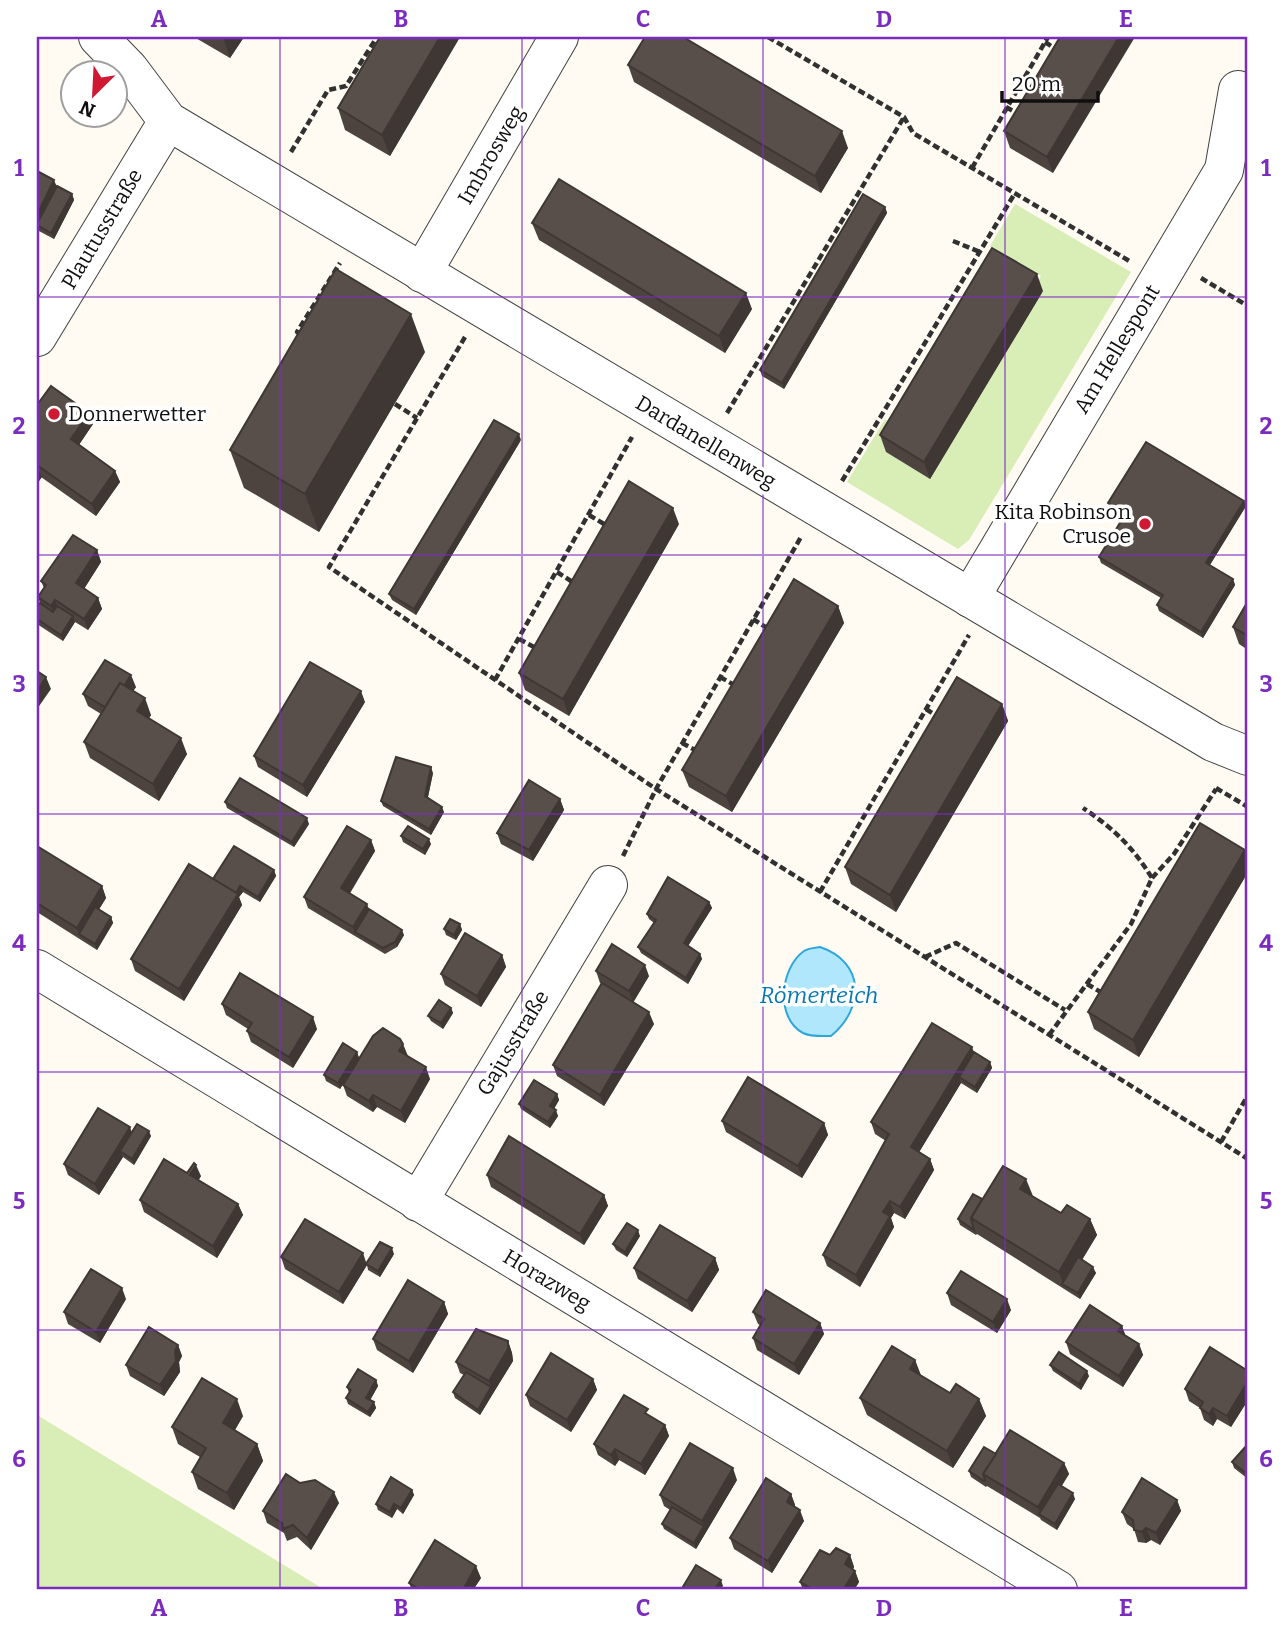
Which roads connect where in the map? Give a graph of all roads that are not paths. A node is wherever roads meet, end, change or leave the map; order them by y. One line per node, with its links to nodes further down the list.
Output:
1 (97, 37): 4 (street)
2 (559, 37): 6 (street, Imbrosweg)
3 (1238, 90): 5 (street, Am Hellespont)
4 (169, 121): 6 (street, Dardanellenweg); 7 (street, Plautusstraße)
5 (1238, 147): 8 (street, Am Hellespont)
6 (422, 273): 8 (street, Dardanellenweg)
7 (37, 337)
8 (977, 603): 9 (street, Dardanellenweg)
9 (1248, 756)
10 (608, 885): 12 (street, Gajusstraße)
11 (37, 969): 12 (street, Horazweg)
12 (418, 1202): 13 (street, Horazweg)
13 (1058, 1590)

